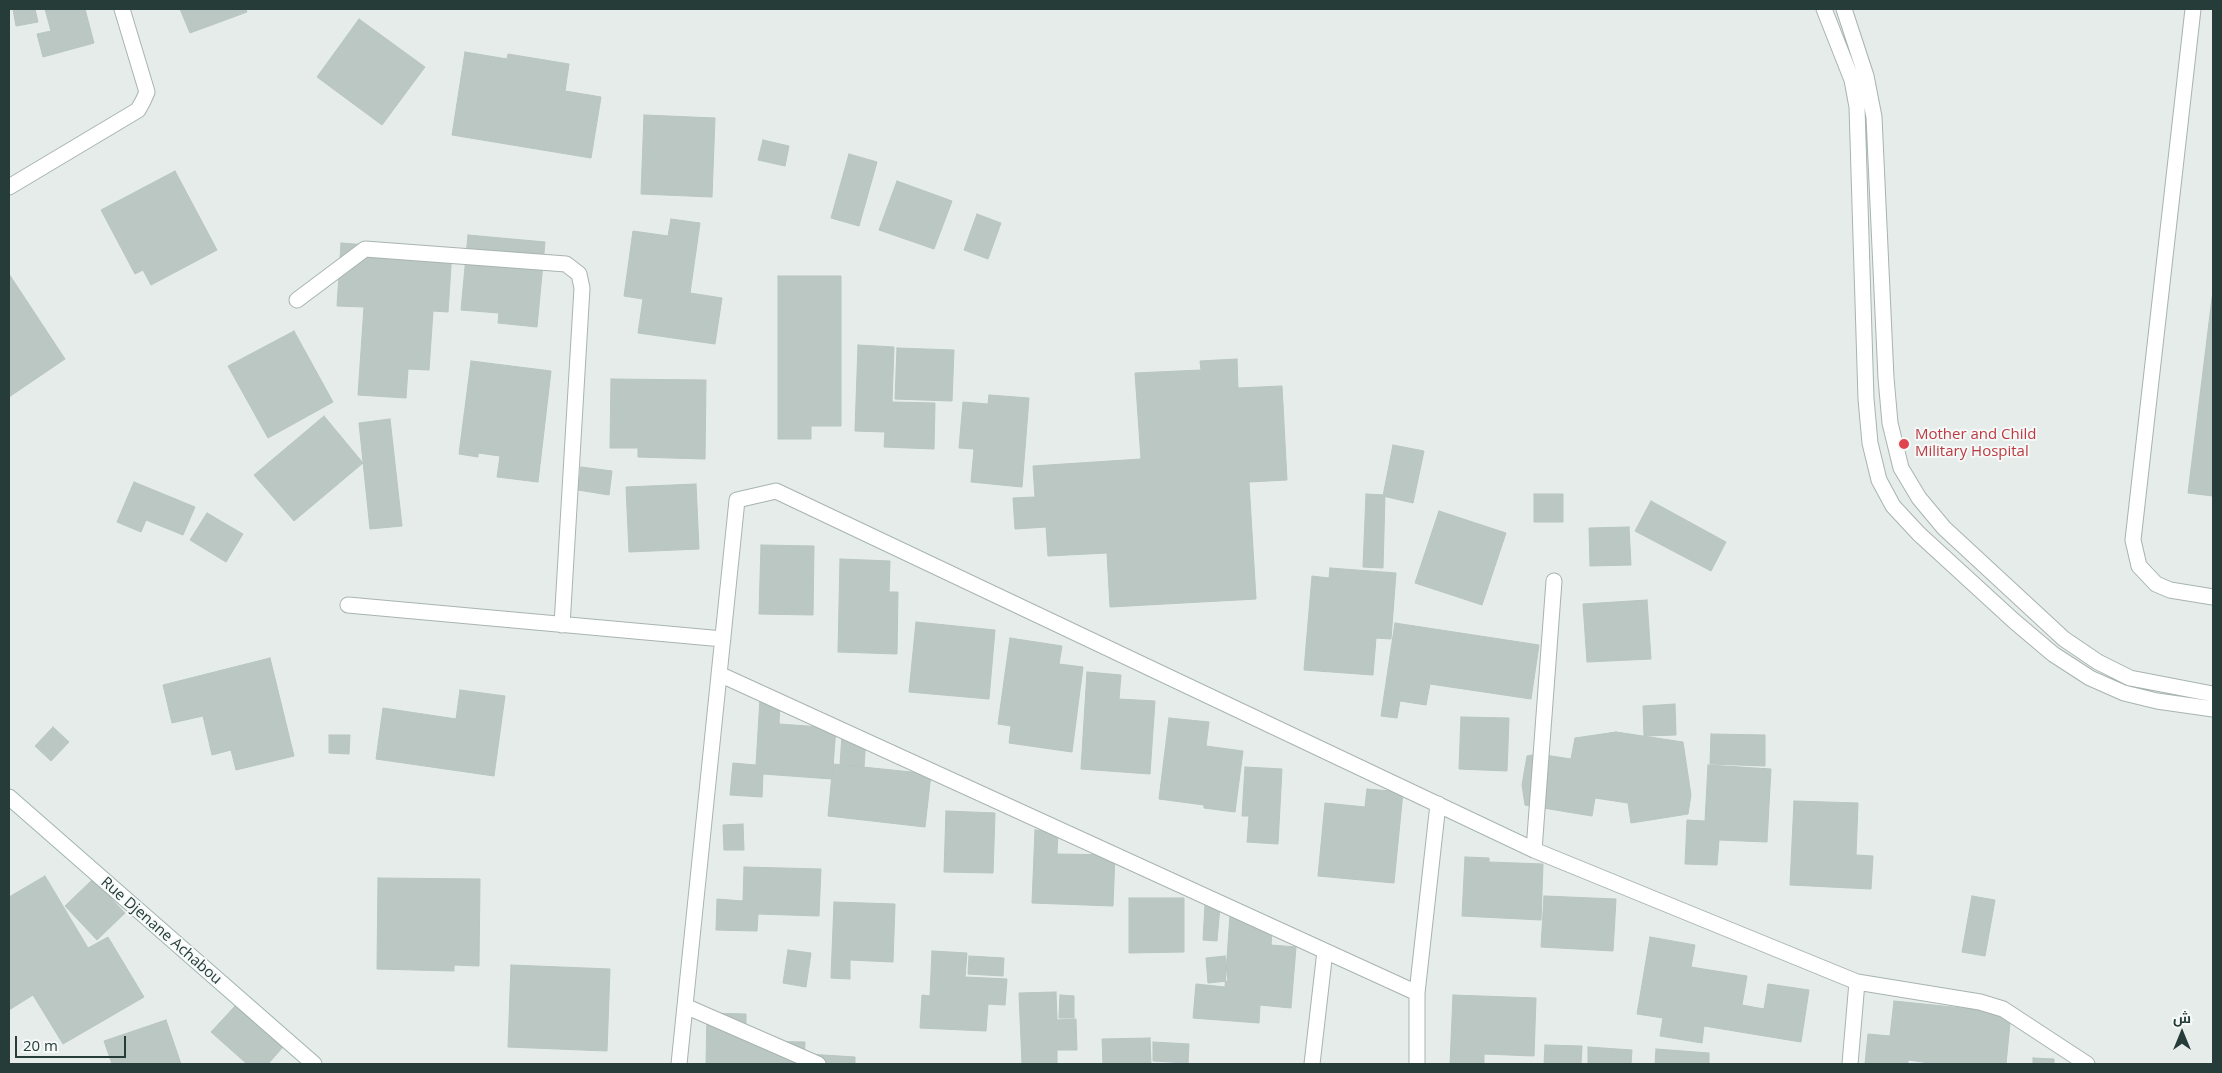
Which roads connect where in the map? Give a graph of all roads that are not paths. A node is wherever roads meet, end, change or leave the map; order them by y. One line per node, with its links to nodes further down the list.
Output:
1 (122, 9): 5 (street)
2 (1824, 9): 14 (street)
3 (1844, 9): 13 (street)
4 (2192, 9): 8 (street)
5 (9, 187)
6 (297, 300): 10 (street)
7 (1554, 581): 17 (street)
8 (2213, 597)
9 (348, 605): 10 (street)
10 (562, 624): 11 (street)
11 (723, 639): 12 (street); 16 (street)
12 (720, 674): 18 (street); 21 (street)
13 (2213, 694)
14 (2213, 709)
15 (9, 797): 22 (street, Rue Djenane Achabou)
16 (1438, 804): 17 (street); 20 (street)
17 (1534, 850): 19 (street)
18 (1325, 951): 20 (street); 25 (street)
19 (1857, 982): 27 (street); 28 (street)
20 (1417, 994): 26 (street)
21 (685, 1006): 23 (street); 24 (street)
22 (314, 1064)
23 (679, 1064)
24 (818, 1064)
25 (1312, 1064)
26 (1417, 1064)
27 (1850, 1064)
28 (2087, 1064)

